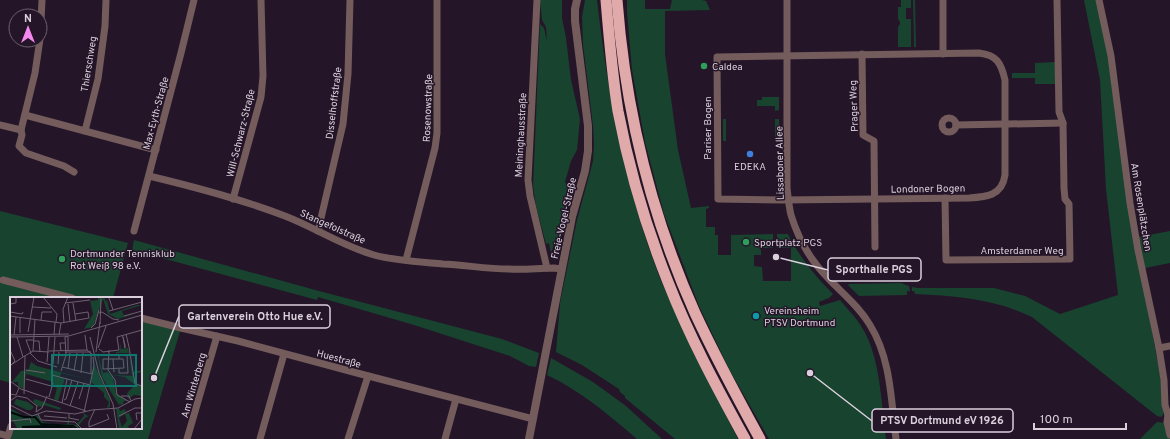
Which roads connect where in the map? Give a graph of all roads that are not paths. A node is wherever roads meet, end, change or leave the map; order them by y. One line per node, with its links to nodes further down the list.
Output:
1 (42, 0): 22 (street)
2 (106, 0): 28 (street, Thierschweg)
3 (194, 0): 29 (street, Max-Eyth-Straße)
4 (261, 0): 33 (street, Will-Schwarz-Straße)
5 (350, 0): 37 (street, Disselhoffstraße)
6 (437, 0): 39 (street, Rosenowstraße)
7 (537, 0): 40 (street, Meininghausstraße)
8 (599, 0): 21 (highway)
9 (606, 0): 21 (highway)
10 (617, 0): 17 (highway)
11 (622, 0): 17 (highway)
12 (787, 0): 20 (street, Lissaboner Allee)
13 (943, 0): 19 (street)
14 (1057, 0): 23 (street, Amsterdamer Weg)
15 (1099, 0): 47 (street, Am Rosenplätzchen)
16 (576, 1): 41 (street, Freie-Vogel-Straße)
17 (623, 53): 62 (highway)
18 (862, 54): 19 (street, Londoner Bogen); 20 (street, Londoner Bogen); 34 (street, Prager Weg)
19 (944, 54): 24 (street, Londoner Bogen)
20 (788, 55): 35 (street, Lissaboner Allee); 35 (street, Pariser Bogen)
21 (611, 61): 61 (highway)
22 (25, 115): 27 (street); 28 (street)
23 (1064, 123): 24 (street); 32 (street, Amsterdamer Weg)
24 (1005, 124): 26 (street); 32 (street, Londoner Bogen)
25 (0, 125): 27 (street)
26 (956, 125)
27 (21, 130): 30 (street)
28 (85, 131): 29 (street)
29 (156, 150): 31 (street, Max-Eyth-Straße)
30 (74, 172)
31 (149, 176): 33 (street, Stangefolstraße); 36 (street, Max-Eyth-Straße)
32 (945, 198): 34 (street, Londoner Bogen)
33 (233, 199): 37 (street, Stangefolstraße)
34 (874, 199): 35 (street, Londoner Bogen); 38 (street)
35 (789, 200): 63 (street, Lissaboner Allee)
36 (134, 231)
37 (318, 231): 39 (street, Stangefolstraße)
38 (875, 247)
39 (406, 260): 40 (street, Stangefolstraße)
40 (547, 268): 41 (street, Stangefolstraße)
41 (561, 269): 52 (street, Freie-Vogel-Straße)
42 (3, 280): 43 (street)
43 (68, 297)
44 (142, 318): 45 (street, Huestraße)
45 (217, 336): 48 (street, Huestraße); 56 (street, Am Winterberg)
46 (1170, 346): 47 (street)
47 (1159, 348): 51 (street, Am Rosenplätzchen)
48 (284, 354): 49 (street, Huestraße); 57 (street)
49 (368, 376): 50 (street, Huestraße); 58 (street)
50 (456, 399): 52 (street, Huestraße); 59 (street)
51 (1169, 416): 55 (street, Am Rosenplätzchen)
52 (533, 419): 60 (street, Freie-Vogel-Straße)
53 (10, 429): 54 (street)
54 (0, 434)
55 (1170, 435)
56 (187, 439)
57 (260, 439)
58 (348, 439)
59 (445, 439)
60 (529, 439)
61 (745, 439)
62 (760, 439)
63 (896, 439)

